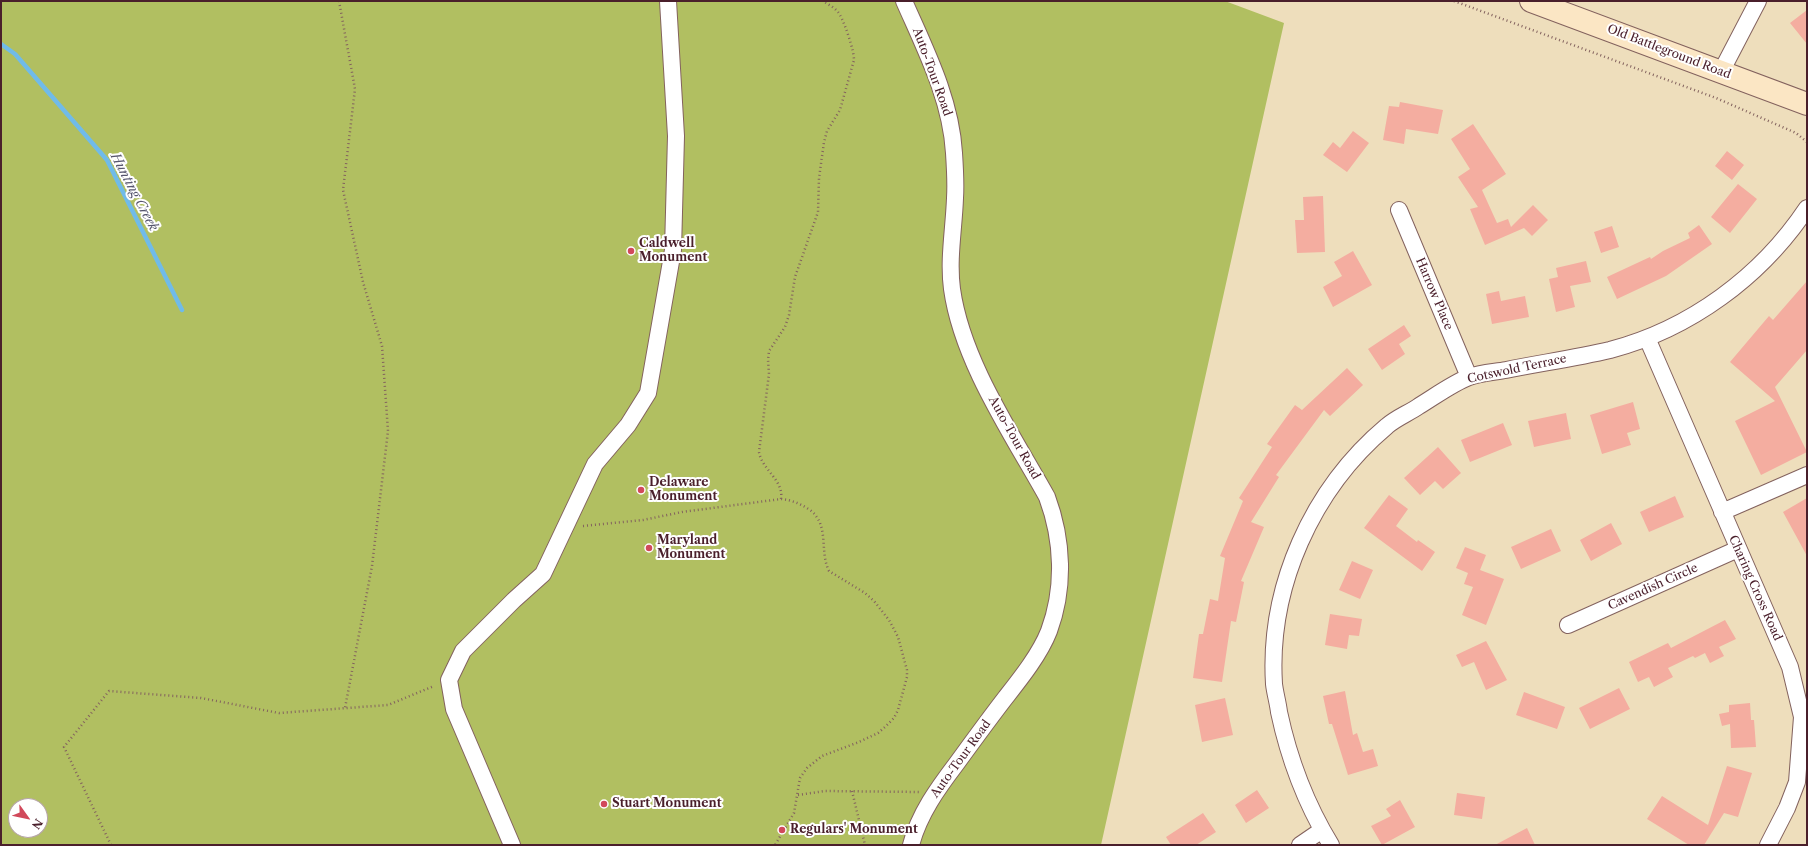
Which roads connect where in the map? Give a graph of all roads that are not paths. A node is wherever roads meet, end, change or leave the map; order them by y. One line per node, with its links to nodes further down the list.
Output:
1 (668, 1): 16 (street)
2 (904, 1): 17 (street, Auto-Tour Road)
3 (1530, 1): 5 (street, Old Battleground Road)
4 (1758, 1): 5 (street)
5 (1721, 72): 6 (street, Old Battleground Road)
6 (1807, 104)
7 (1807, 208): 9 (street, Cotswold Terrace)
8 (1399, 210): 10 (street, Harrow Place)
9 (1647, 338): 10 (street, Cotswold Terrace); 12 (street, Charing Cross Road)
10 (1469, 377): 15 (street, Cotswold Terrace)
11 (1807, 475): 12 (street)
12 (1722, 512): 13 (street, Charing Cross Road)
13 (1738, 549): 14 (street, Cavendish Circle); 20 (street, Charing Cross Road)
14 (1568, 625)
15 (1322, 830): 18 (street); 19 (street, Cotswold Terrace)
16 (512, 845)
17 (911, 845)
18 (1300, 845)
19 (1331, 845)
20 (1768, 845)

